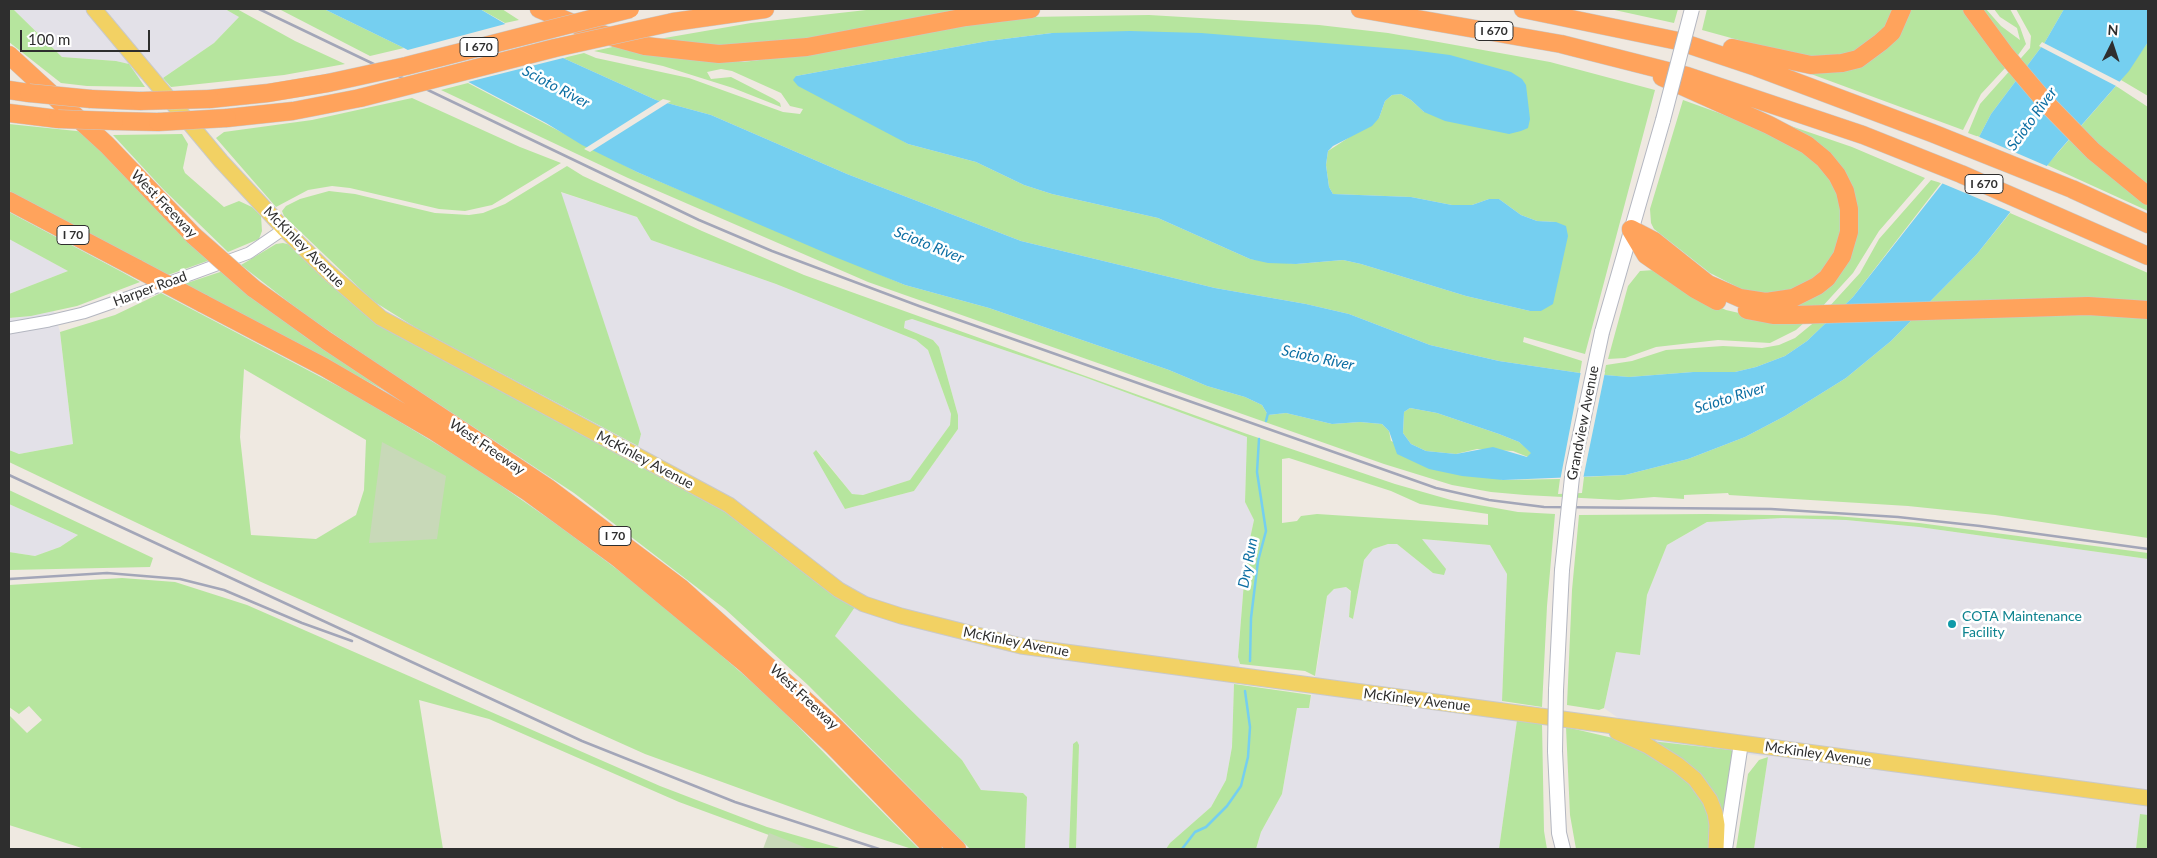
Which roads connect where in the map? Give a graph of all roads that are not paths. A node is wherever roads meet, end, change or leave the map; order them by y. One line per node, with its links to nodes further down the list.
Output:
1 (94, 9): 19 (main road, McKinley Avenue)
2 (538, 9): 5 (highway)
3 (630, 9): 14 (highway, I 670, bridge)
4 (765, 9): 15 (highway, I 670, bridge)
5 (1031, 9)
6 (1360, 9): 13 (highway, I 670)
7 (1523, 9): 11 (highway, I 670)
8 (1692, 9): 20 (main road, Grandview Avenue, bridge)
9 (1902, 9): 11 (highway)
10 (1972, 9): 16 (highway)
11 (1678, 41): 18 (highway, I 670)
12 (9, 55): 28 (highway, West Freeway / I 70, bridge)
13 (1628, 60): 20 (highway); 21 (highway, I 670)
14 (9, 90)
15 (9, 113)
16 (2148, 196)
17 (9, 201): 27 (highway, West Freeway / I 70, bridge)
18 (2148, 224)
19 (284, 229): 23 (street, Harper Road); 24 (main road, McKinley Avenue)
20 (1631, 230): 22 (highway); 29 (main road, Grandview Avenue, bridge)
21 (2148, 256)
22 (2148, 310)
23 (9, 328)
24 (1602, 725): 25 (main road, McKinley Avenue); 30 (main road)
25 (1741, 743): 26 (main road, McKinley Avenue); 31 (main road)
26 (2148, 798)
27 (933, 849)
28 (957, 849)
29 (1563, 849)
30 (1716, 849)
31 (1725, 849)

